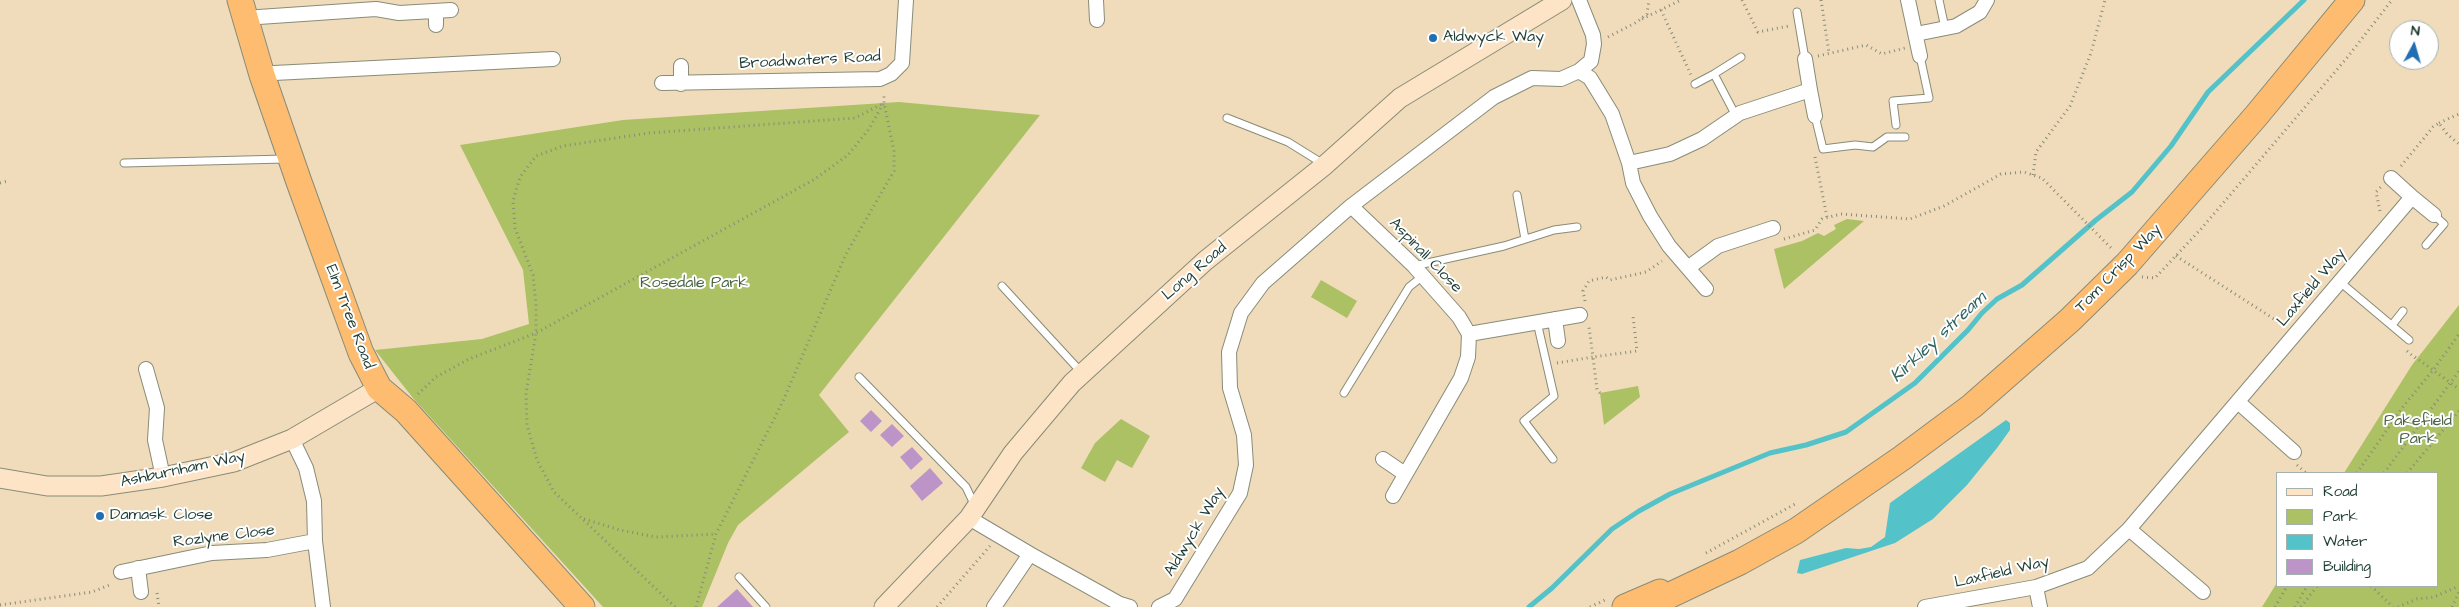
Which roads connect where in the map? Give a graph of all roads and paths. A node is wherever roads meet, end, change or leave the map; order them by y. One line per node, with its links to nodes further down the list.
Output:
1 (906, 0): 35 (street, Broadwaters Road)
2 (1096, 0): 20 (street)
3 (1562, 0): 53 (street, Long Road)
4 (1579, 0): 25 (street)
5 (1649, 0): 21 (path)
6 (1681, 0): 18 (path)
7 (1742, 0): 22 (path)
8 (1821, 0): 27 (path)
9 (1908, 0): 26 (street)
10 (1938, 0): 24 (lane)
11 (1987, 0): 24 (street)
12 (2105, 0): 54 (path)
13 (2352, 0): 70 (highway, Tom Crisp Way)
14 (2392, 0): 69 (path)
15 (431, 7): 16 (street); 17 (street); 23 (street)
16 (242, 9): 34 (highway, Elm Tree Road)
17 (451, 10)
18 (1661, 10): 21 (path); 38 (path)
19 (1797, 12): 22 (lane)
20 (1097, 20)
21 (1637, 22): 25 (path)
22 (1799, 24): 30 (lane)
23 (436, 25)
24 (1945, 28): 26 (street)
25 (1594, 44): 32 (street)
26 (1918, 45): 27 (path); 46 (lane)
27 (1830, 53): 30 (path)
28 (1741, 57): 33 (lane)
29 (553, 59): 34 (street)
30 (1805, 59): 39 (street)
31 (681, 66): 37 (street)
32 (1579, 71): 52 (street); 60 (street, Aldwyck Way)
33 (1714, 74): 38 (lane); 42 (lane)
34 (262, 76): 50 (highway, Elm Tree Road)
35 (884, 77): 37 (street, Broadwaters Road); 40 (path)
36 (662, 83): 37 (street, Broadwaters Road)
37 (681, 84)
38 (1695, 84)
39 (1810, 90): 42 (street); 43 (street)
40 (884, 103): 82 (path); 82 (path); 119 (path)
41 (2459, 114): 45 (path)
42 (1736, 116): 52 (street)
43 (1815, 116): 47 (lane)
44 (1227, 118): 53 (lane)
45 (2439, 123): 48 (path); 55 (path)
46 (1896, 125)
47 (1905, 136)
48 (2459, 144)
49 (1814, 150): 62 (path)
50 (291, 159): 51 (lane); 96 (highway, Elm Tree Road)
51 (124, 163)
52 (1629, 163): 68 (street)
53 (1325, 165): 93 (street, Long Road)
54 (2033, 175): 62 (path); 70 (path)
55 (2391, 178): 59 (street); 65 (path)
56 (8, 181): 57 (path)
57 (0, 183)
58 (1517, 195): 66 (lane)
59 (2412, 197): 61 (street); 65 (street, Laxfield Way)
60 (1351, 206): 72 (street, Aspinall Close); 147 (street, Aldwyck Way)
61 (2434, 215): 67 (lane)
62 (1827, 217): 64 (path)
63 (1577, 227): 66 (lane)
64 (1773, 228): 71 (street)
65 (2385, 228): 73 (street, Laxfield Way)
66 (1525, 239): 72 (lane)
67 (2426, 245)
68 (1674, 251): 71 (street); 77 (path)
69 (2176, 256): 70 (path); 84 (path)
70 (2115, 257): 113 (highway, Tom Crisp Way)
71 (1689, 267): 75 (street)
72 (1419, 271): 83 (street, Aspinall Close); 98 (lane)
73 (2340, 282): 81 (lane); 84 (street, Laxfield Way)
74 (1002, 286): 93 (lane)
75 (1706, 289)
76 (2403, 311): 81 (lane)
77 (1585, 314): 79 (street); 88 (path)
78 (1633, 316): 88 (path)
79 (1555, 319): 80 (street); 87 (street)
80 (1537, 322): 83 (street); 89 (lane)
81 (2392, 325): 86 (lane)
82 (536, 333): 102 (path); 117 (path)
83 (1469, 334): 110 (street)
84 (2296, 334): 100 (street, Laxfield Way)
85 (2459, 334): 91 (path)
86 (2409, 340): 91 (path)
87 (1558, 341)
88 (1593, 357): 89 (path); 99 (path)
89 (1546, 365): 106 (lane)
90 (146, 369): 111 (street)
91 (2434, 370): 95 (path); 107 (path)
92 (2459, 371): 95 (path)
93 (1082, 373): 116 (street, Long Road)
94 (859, 376): 116 (lane)
95 (2451, 382): 97 (path); 108 (path)
96 (379, 388): 102 (highway, Elm Tree Road); 103 (street, Ashburnham Way)
97 (2459, 389)
98 (1344, 393)
99 (1600, 393)
100 (2238, 402): 104 (street); 118 (street, Laxfield Way)
101 (2459, 410): 109 (path)
102 (406, 411): 139 (highway, Elm Tree Road)
103 (292, 439): 111 (street, Ashburnham Way); 121 (street)
104 (2294, 452)
105 (1383, 459): 110 (street)
106 (1553, 459)
107 (2358, 472)
108 (2385, 472)
109 (2408, 472)
110 (1405, 474): 114 (street)
111 (163, 477): 112 (street, Ashburnham Way)
112 (0, 478)
113 (1846, 495): 136 (highway); 149 (highway)
114 (1393, 496)
115 (1803, 499): 123 (path)
116 (972, 513): 120 (street); 143 (street, Long Road)
117 (581, 518): 119 (path); 140 (path)
118 (2129, 529): 128 (street, Laxfield Way); 134 (street)
119 (716, 534): 141 (path)
120 (998, 535): 122 (street); 144 (path)
121 (316, 542): 124 (street, Rozlyne Close); 138 (street)
122 (1030, 554): 145 (street); 146 (street)
123 (1702, 555)
124 (138, 568): 125 (street, Rozlyne Close); 133 (street)
125 (121, 572): 137 (path)
126 (739, 577): 142 (lane)
127 (2459, 586): 156 (path)
128 (2036, 587): 150 (street, Laxfield Way); 151 (street)
129 (2286, 587): 152 (path)
130 (2306, 587): 153 (path)
131 (2316, 587): 154 (path)
132 (2372, 587): 155 (path)
133 (141, 592)
134 (2203, 592)
135 (2459, 592): 157 (path)
136 (1616, 603): 148 (path)
137 (0, 605)
138 (324, 607)
139 (582, 607)
140 (675, 607)
141 (696, 607)
142 (766, 607)
143 (884, 607)
144 (937, 607)
145 (994, 607)
146 (1130, 607)
147 (1159, 607)
148 (1590, 607)
149 (1646, 607)
150 (1925, 607)
151 (2040, 607)
152 (2275, 607)
153 (2296, 607)
154 (2301, 607)
155 (2393, 607)
156 (2398, 607)
157 (2452, 607)

